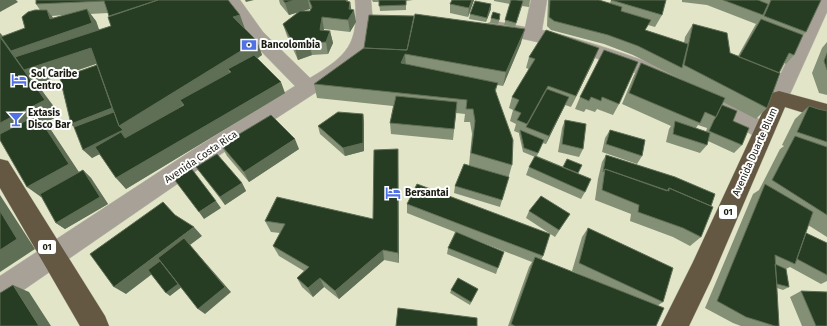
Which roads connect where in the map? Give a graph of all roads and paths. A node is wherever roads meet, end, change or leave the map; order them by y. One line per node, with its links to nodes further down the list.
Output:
1 (232, 0): 7 (street)
2 (363, 0): 7 (street, Avenida Costa Rica)
3 (539, 0): 6 (street)
4 (824, 0): 8 (street, Avenida Duarte Blum)
5 (480, 25): 6 (street)
6 (533, 33): 10 (street)
7 (308, 87): 12 (street, Avenida Costa Rica)
8 (779, 98): 9 (highway); 10 (highway, Avenida Duarte Blum / 01)
9 (827, 112)
10 (764, 132): 15 (highway, Avenida Duarte Blum / 01)
11 (0, 168): 12 (highway, 01)
12 (53, 256): 13 (street, Avenida Costa Rica); 14 (highway, 01)
13 (0, 291)
14 (94, 326)
15 (675, 326)

